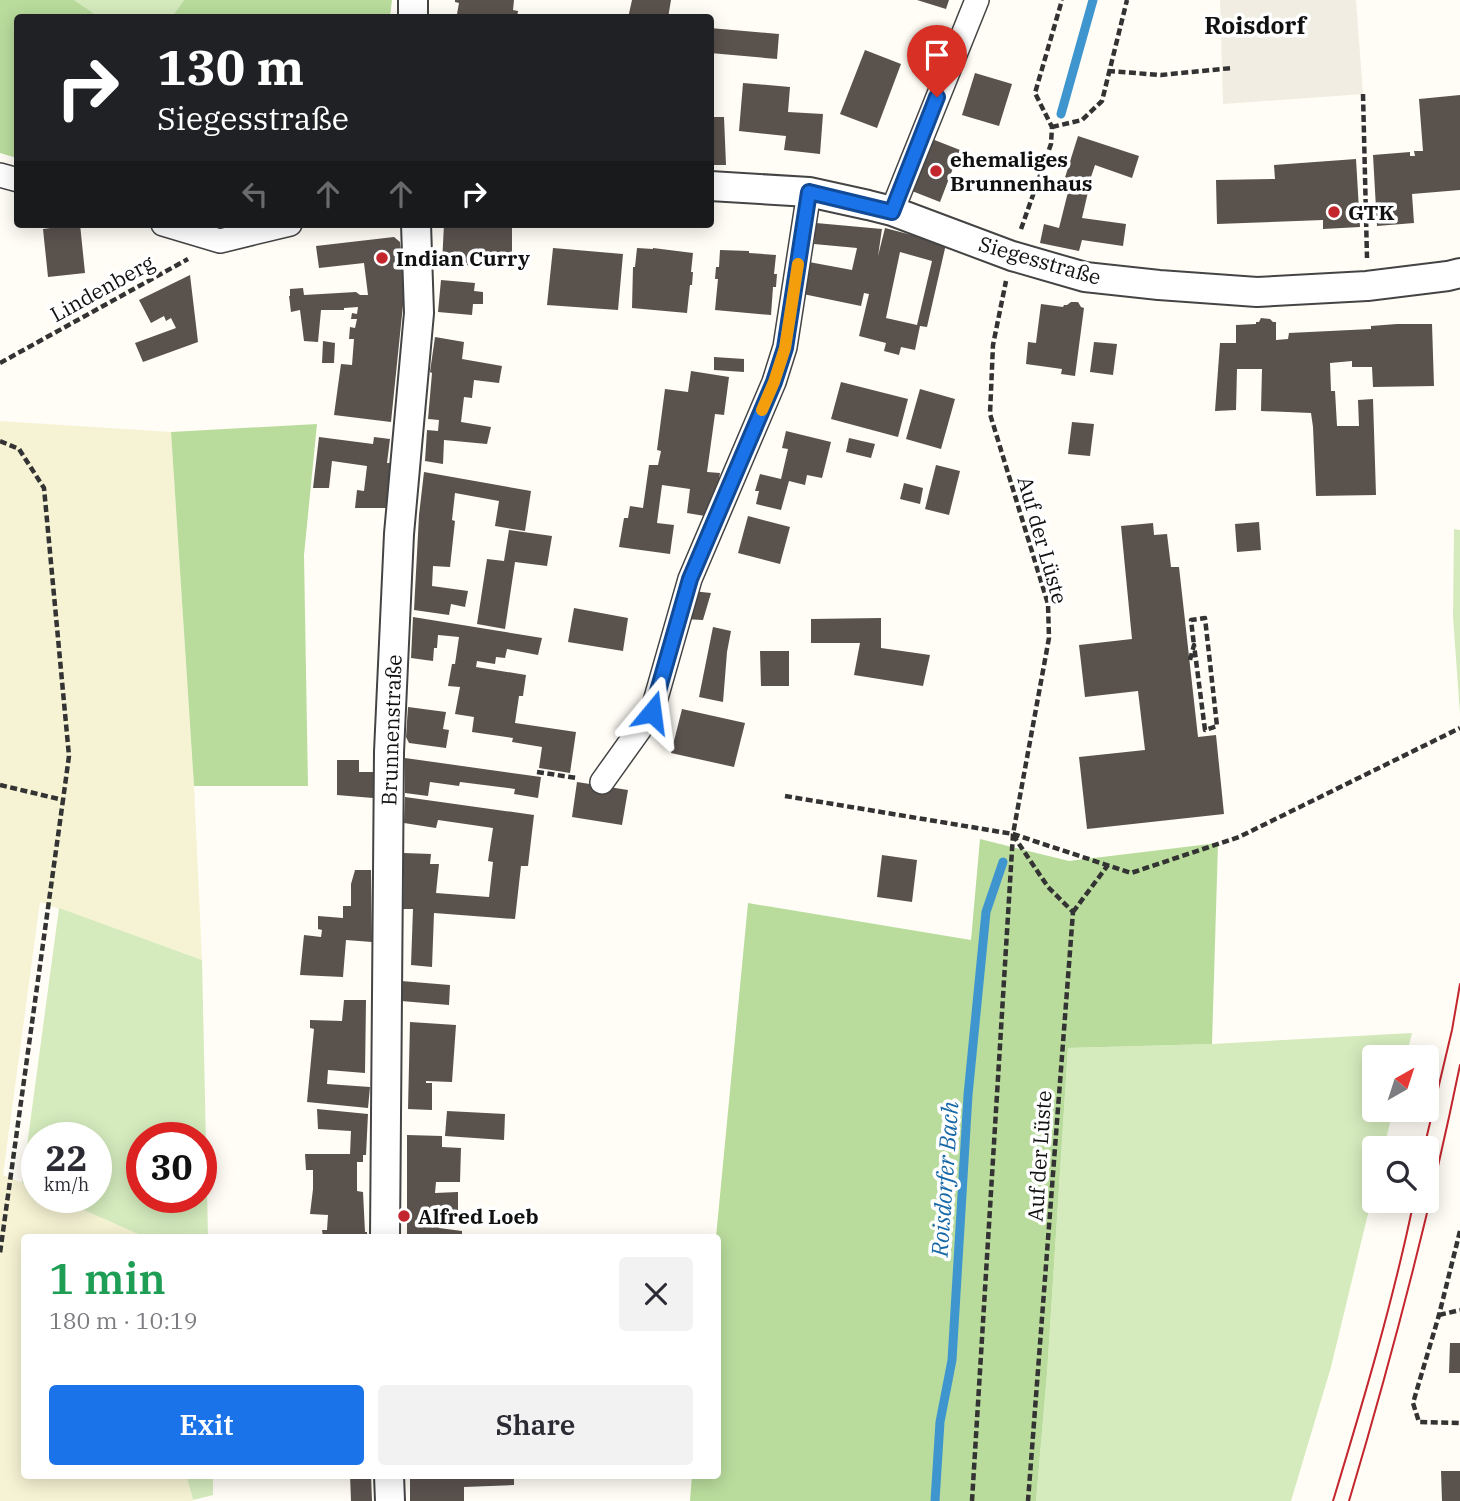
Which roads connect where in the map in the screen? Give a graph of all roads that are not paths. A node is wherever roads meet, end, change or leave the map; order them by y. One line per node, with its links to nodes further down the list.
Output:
1 (977, 0): 4 (street)
2 (714, 186): 3 (street, Siegesstraße)
3 (809, 192): 4 (street, Siegesstraße); 9 (street)
4 (892, 212): 8 (street, Siegesstraße)
5 (176, 228): 6 (street)
6 (274, 228)
7 (416, 228): 10 (street, Brunnenstraße)
8 (1460, 273)
9 (602, 782)
10 (385, 1234)
11 (389, 1479): 12 (street)
12 (390, 1501)

